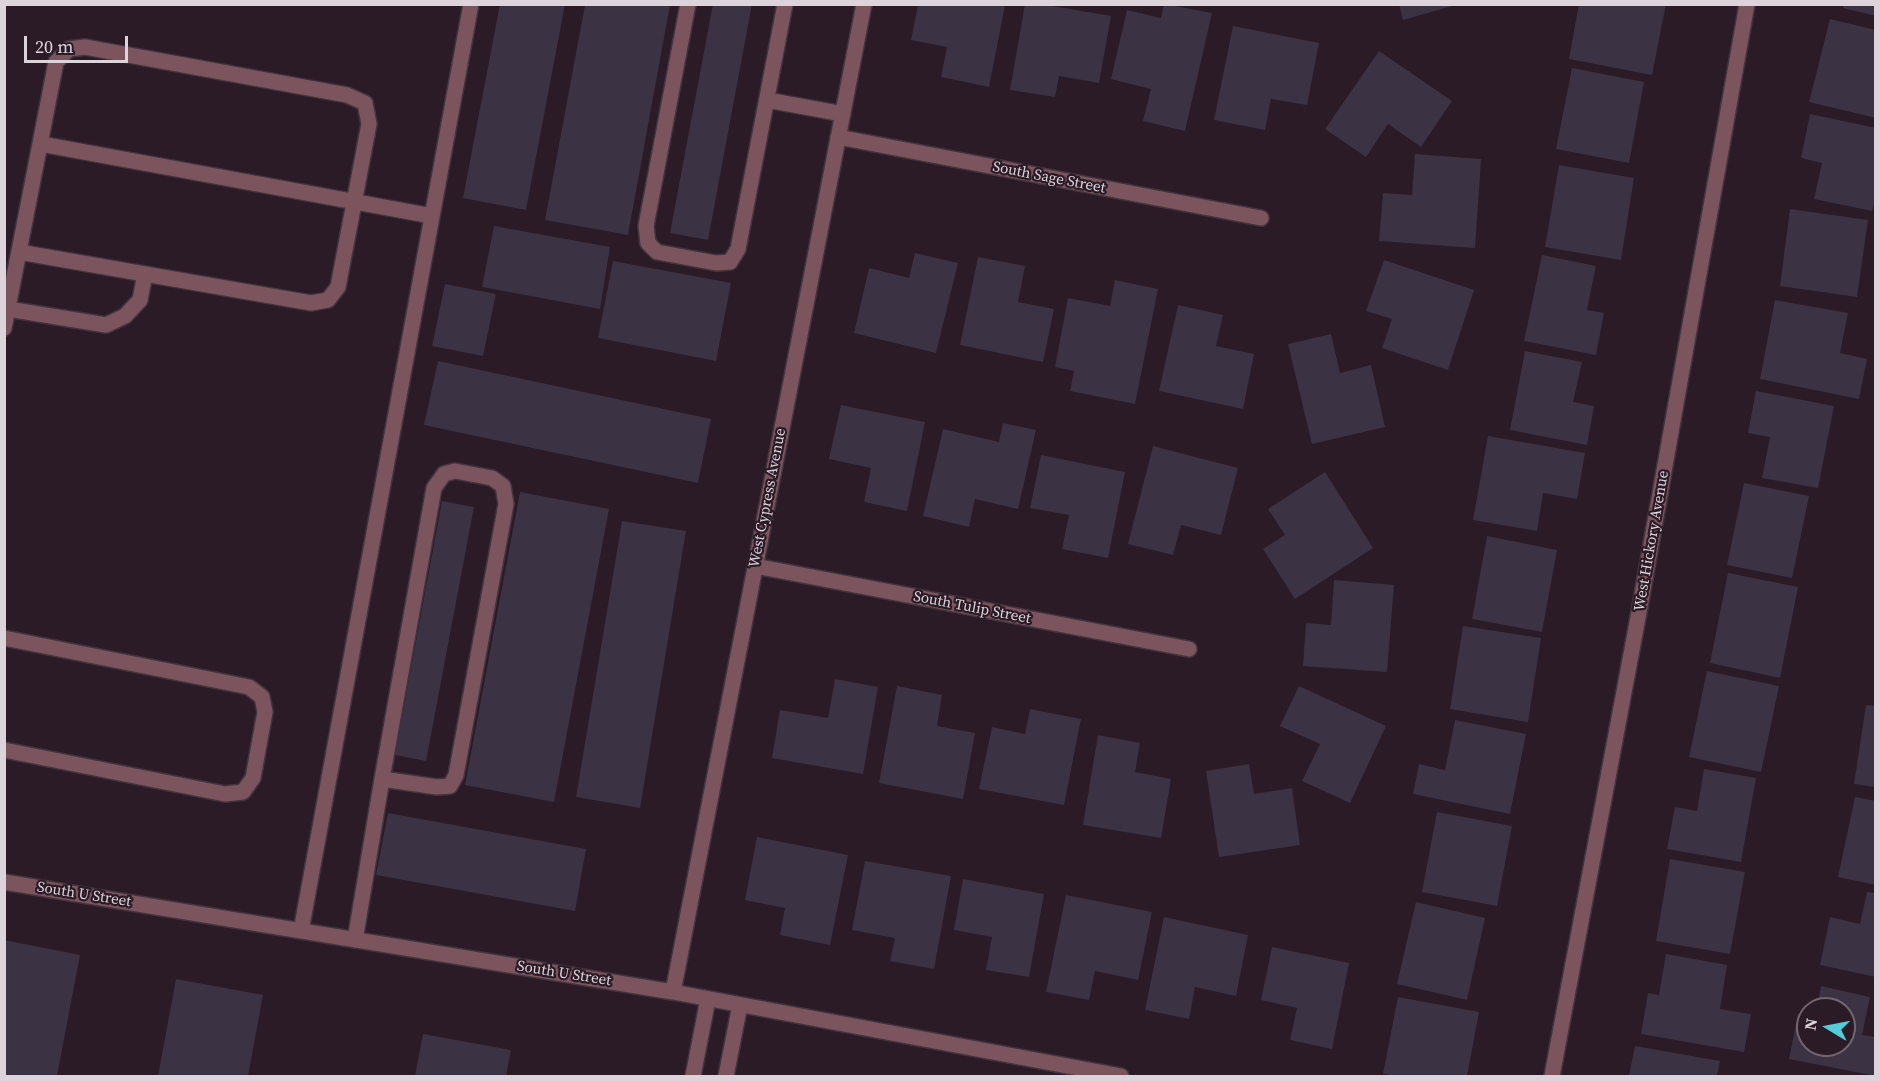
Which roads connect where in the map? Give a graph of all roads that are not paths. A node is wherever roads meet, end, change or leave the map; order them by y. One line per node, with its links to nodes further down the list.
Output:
1 (471, 4): 11 (street)
2 (688, 4): 6 (street)
3 (786, 4): 6 (street)
4 (864, 4): 7 (street, West Cypress Avenue)
5 (1747, 4): 31 (street, West Hickory Avenue)
6 (767, 100): 7 (street)
7 (843, 114): 8 (street, West Cypress Avenue)
8 (838, 137): 12 (street, South Sage Street); 17 (street, West Cypress Avenue)
9 (41, 144): 10 (street); 10 (street); 13 (street)
10 (352, 202): 11 (street); 14 (street)
11 (432, 216): 23 (street)
12 (1261, 218)
13 (19, 252): 14 (street); 15 (street)
14 (145, 274): 15 (street)
15 (8, 309): 16 (street)
16 (4, 328)
17 (755, 566): 19 (street, South Tulip Street); 25 (street, West Cypress Avenue)
18 (4, 638): 20 (street)
19 (1189, 649)
20 (4, 750)
21 (382, 779): 21 (street); 24 (street)
22 (4, 882): 23 (street, South U Street)
23 (301, 931): 24 (street, South U Street)
24 (354, 940): 25 (street, South U Street)
25 (673, 992): 26 (street, South U Street)
26 (708, 999): 27 (street, South U Street); 28 (street)
27 (740, 1005): 29 (street); 30 (street, South U Street)
28 (693, 1077)
29 (726, 1077)
30 (1121, 1077)
31 (1551, 1077)

